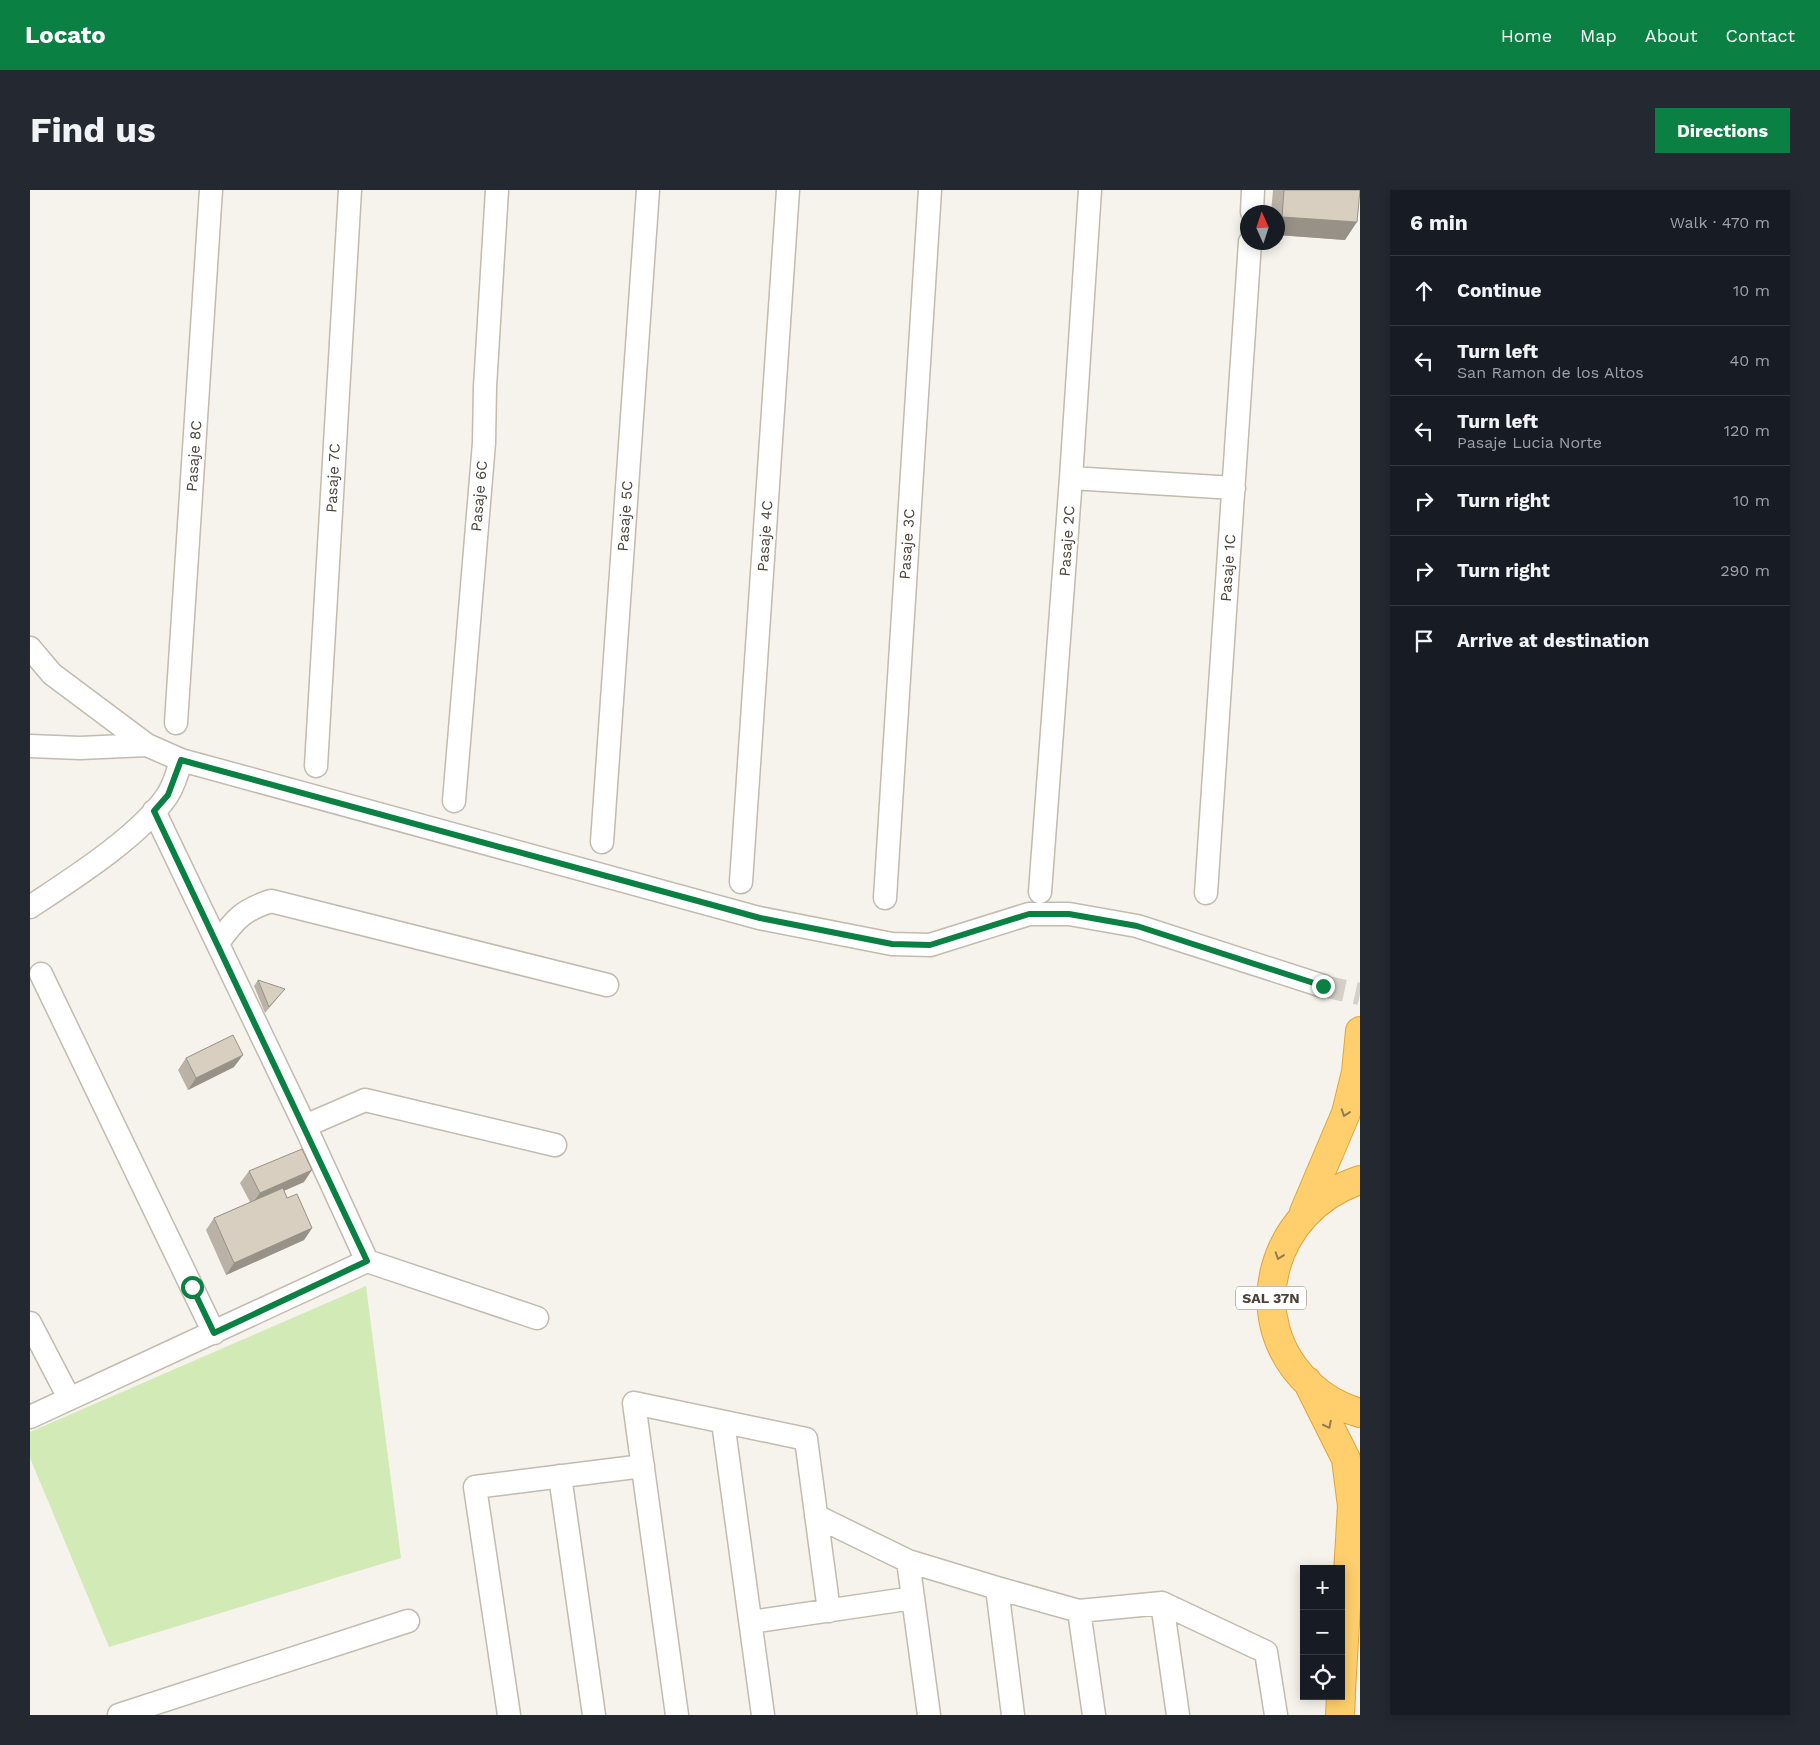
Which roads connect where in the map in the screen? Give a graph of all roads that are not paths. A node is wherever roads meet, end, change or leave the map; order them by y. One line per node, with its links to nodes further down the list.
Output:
1 (211, 190): 14 (street, Pasaje 8C)
2 (350, 190): 18 (street, Pasaje 7C)
3 (497, 190): 19 (street, Pasaje 6C)
4 (648, 190): 21 (street, Pasaje 5C)
5 (788, 190): 22 (street, Pasaje 4C)
6 (930, 190): 25 (street, Pasaje 3C)
7 (1090, 190): 11 (street, Pasaje 2C)
8 (1253, 190): 9 (street)
9 (1252, 205)
10 (1249, 250): 12 (street, Pasaje 1C)
11 (1071, 478): 12 (street); 23 (street, Pasaje 2C)
12 (1234, 488): 24 (street, Pasaje 1C)
13 (30, 648): 15 (street)
14 (176, 723)
15 (147, 744): 16 (street); 17 (street)
16 (30, 746)
17 (181, 760): 20 (street); 30 (street)
18 (316, 766)
19 (454, 801)
20 (154, 811): 26 (street); 27 (street)
21 (602, 842)
22 (742, 882)
23 (1040, 892)
24 (1206, 893)
25 (885, 898)
26 (30, 907)
27 (218, 943): 29 (street); 32 (street)
28 (41, 974): 39 (street)
29 (607, 985)
30 (1323, 986)
31 (1360, 1031): 35 (highway, SAL 37N, one-way to 35)
32 (305, 1126): 33 (street); 36 (street)
33 (555, 1145)
34 (1360, 1180): 35 (highway, SAL 37N)
35 (1304, 1214): 40 (highway, SAL 37N, one-way to 40)
36 (367, 1261): 37 (street); 39 (street)
37 (537, 1318)
38 (30, 1323): 41 (street)
39 (214, 1333): 41 (street)
40 (1307, 1382): 42 (highway, SAL 37N); 56 (highway, SAL 37N, one-way to 56)
41 (69, 1398): 43 (street)
42 (1360, 1413)
43 (30, 1417)
44 (723, 1422): 45 (street); 47 (street); 55 (street)
45 (643, 1466): 46 (street); 61 (street)
46 (560, 1476): 59 (street); 60 (street)
47 (816, 1516): 48 (street); 52 (street)
48 (908, 1561): 49 (street); 50 (street)
49 (997, 1588): 53 (street); 64 (street)
50 (913, 1598): 52 (street); 63 (street)
51 (1162, 1603): 53 (street); 66 (street); 67 (street)
52 (829, 1610): 55 (street)
53 (1079, 1611): 65 (street)
54 (408, 1621): 58 (street)
55 (751, 1622): 62 (street)
56 (1343, 1655)
57 (1341, 1700): 68 (highway)
58 (119, 1715)
59 (509, 1715)
60 (594, 1715)
61 (677, 1715)
62 (763, 1715)
63 (929, 1715)
64 (1013, 1715)
65 (1094, 1715)
66 (1178, 1715)
67 (1276, 1715)
68 (1340, 1715)

